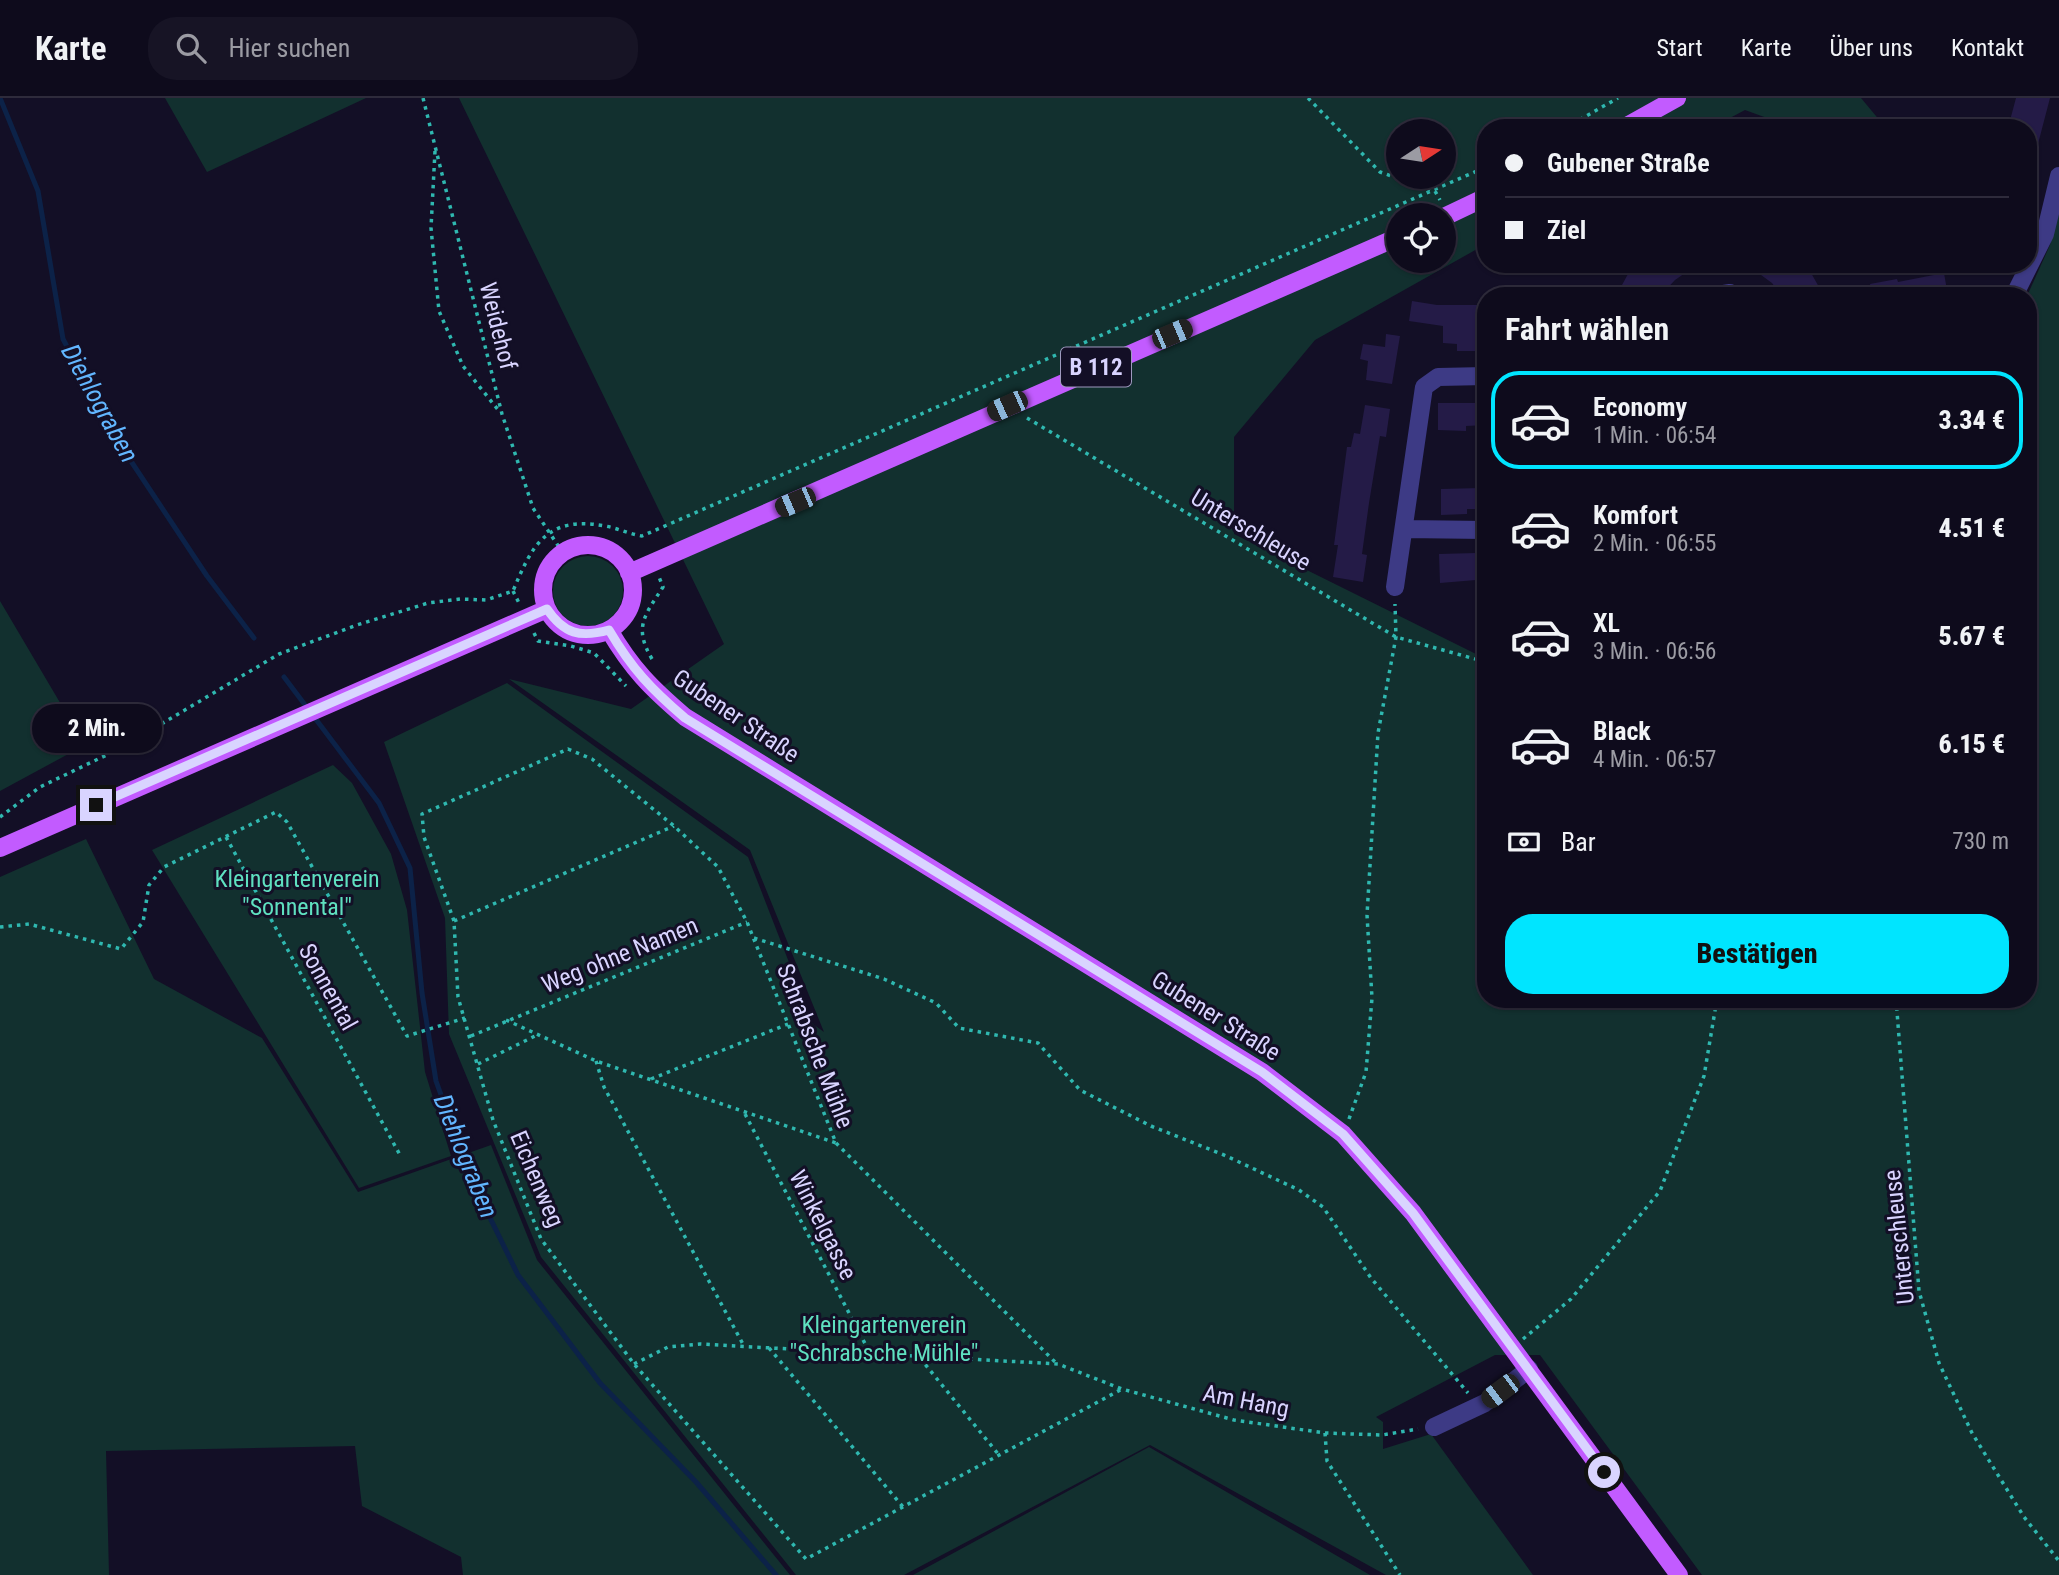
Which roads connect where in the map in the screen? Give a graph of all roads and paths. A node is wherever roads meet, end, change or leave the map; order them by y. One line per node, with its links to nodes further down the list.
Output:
1 (423, 98): 7 (path, Weidehof)
2 (1308, 98): 10 (path)
3 (1618, 98): 5 (path)
4 (1677, 98): 6 (main road)
5 (1581, 119)
6 (1639, 119)
7 (436, 145): 18 (path, Weidehof); 18 (path)
8 (1477, 171): 10 (path)
9 (2059, 176): 15 (street)
10 (1435, 191): 12 (path); 21 (path)
11 (1477, 201): 13 (main road)
12 (1440, 203)
13 (1456, 211)
14 (1386, 242): 17 (main road, B 112)
15 (2037, 249)
16 (1477, 376): 19 (street)
17 (1007, 406): 23 (main road, B 112); 27 (path, Unterschleuse)
18 (502, 414): 21 (path, Weidehof)
19 (1404, 529): 20 (street); 24 (street)
20 (1477, 530)
21 (548, 533): 22 (path, Weidehof); 30 (path)
22 (563, 552): 23 (main road); 25 (main road)
23 (629, 573): 26 (main road)
24 (1395, 587): 27 (path)
25 (547, 609): 26 (main road); 33 (main road)
26 (609, 630): 49 (main road, Gubener Straße)
27 (1396, 637): 28 (path, Unterschleuse); 49 (path)
28 (1477, 660)
29 (422, 814): 31 (path, Schrabsche Mühle); 34 (path, Eichenweg)
30 (0, 817)
31 (674, 826): 34 (path); 35 (path, Schrabsche Mühle)
32 (226, 837): 36 (path, Sonnental); 40 (path, Sonnental); 51 (path, Sonnental)
33 (0, 848)
34 (454, 921): 40 (path, Eichenweg)
35 (747, 922): 37 (path, Schrabsche Mühle); 41 (path, Weg ohne Namen)
36 (0, 928)
37 (754, 938): 42 (path, Schrabsche Mühle); 61 (path)
38 (1715, 1008): 53 (path)
39 (1897, 1008): 66 (path, Unterschleuse)
40 (465, 1018): 44 (path, Eichenweg)
41 (506, 1020): 43 (path, Schrabsche Mühle); 44 (path, Weg ohne Namen)
42 (788, 1024): 47 (path); 50 (path, Schrabsche Mühle)
43 (537, 1035): 45 (path, Schrabsche Mühle); 46 (path)
44 (471, 1037): 46 (path, Eichenweg)
45 (596, 1061): 47 (path, Schrabsche Mühle); 52 (path)
46 (478, 1064): 57 (path, Eichenweg)
47 (650, 1079): 48 (path, Schrabsche Mühle)
48 (744, 1112): 50 (path, Schrabsche Mühle); 55 (path, Winkelgasse)
49 (1343, 1134): 53 (main road, Gubener Straße)
50 (836, 1143): 58 (path)
51 (400, 1155)
52 (744, 1346): 54 (path); 57 (path)
53 (1513, 1347): 59 (main road, Gubener Straße)
54 (769, 1348): 55 (path); 65 (path)
55 (871, 1355): 56 (path)
56 (920, 1358): 58 (path); 64 (path)
57 (634, 1364): 65 (path, Eichenweg)
58 (1058, 1364): 60 (path, Am Hang)
59 (1529, 1368): 61 (street); 68 (main road, Gubener Straße)
60 (1122, 1389): 63 (path, Am Hang); 64 (path)
61 (1478, 1406): 62 (street)
62 (1434, 1427): 63 (path, Am Hang)
63 (1325, 1433): 67 (path)
64 (999, 1455): 65 (path)
65 (902, 1507)
66 (2059, 1561)
67 (1400, 1575)
68 (1679, 1575)

